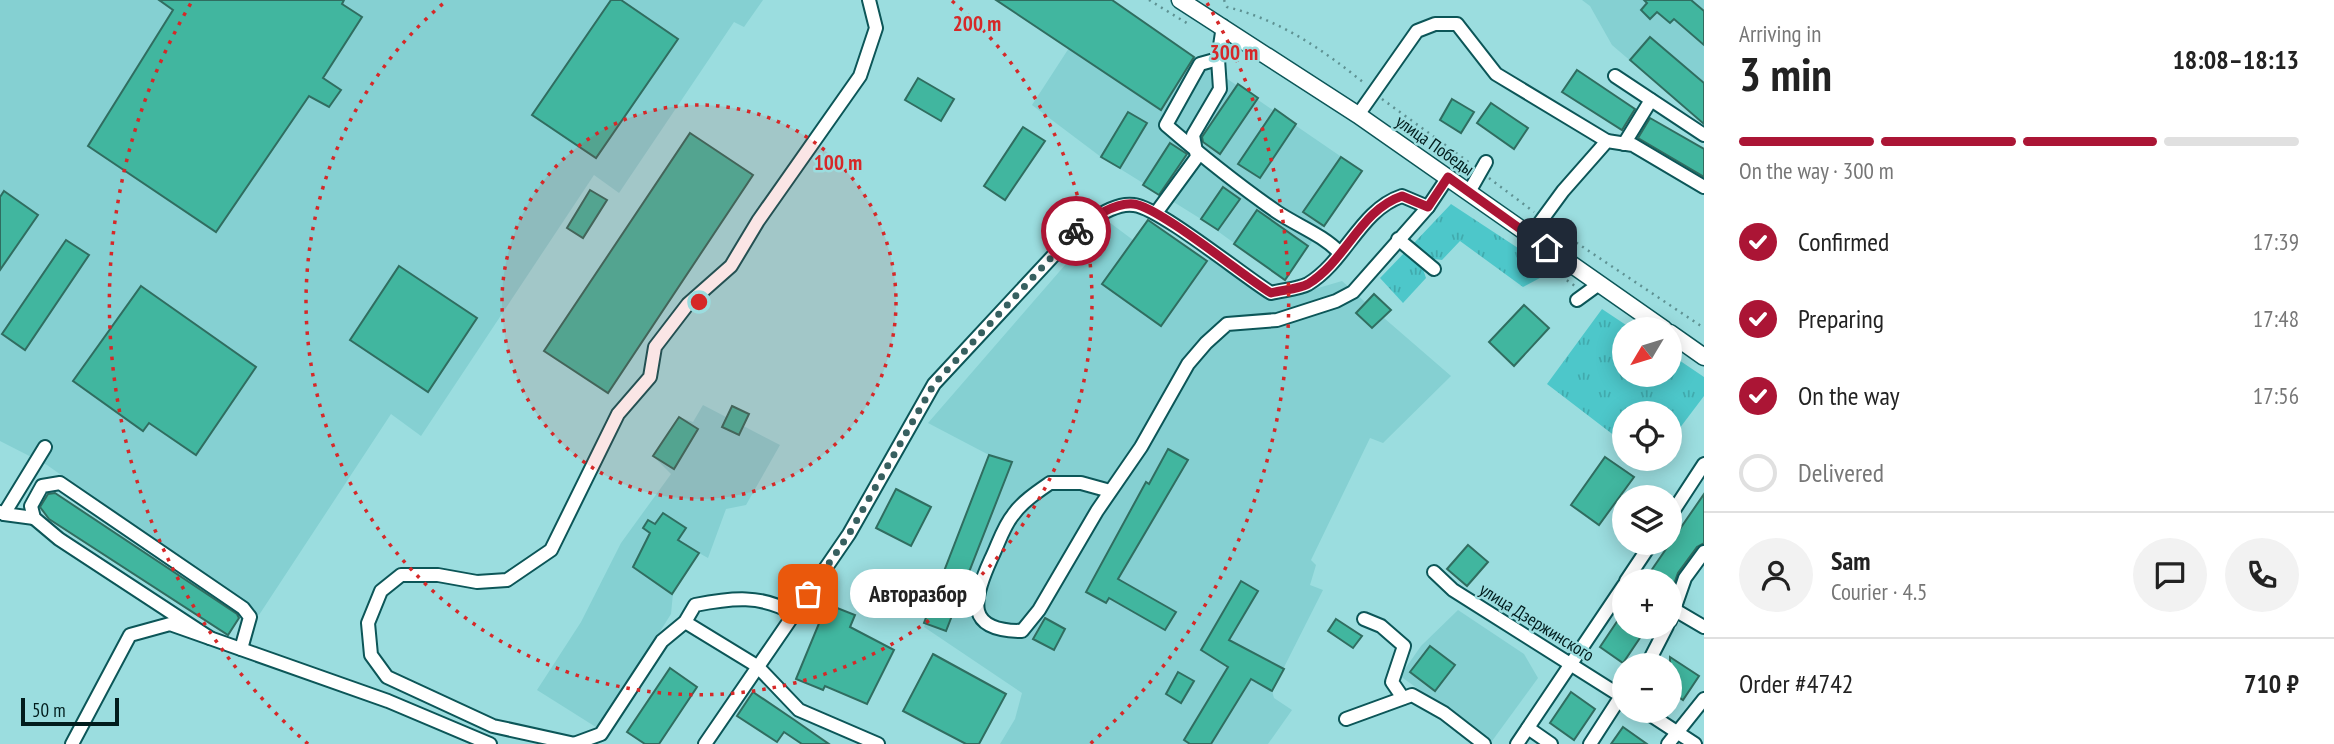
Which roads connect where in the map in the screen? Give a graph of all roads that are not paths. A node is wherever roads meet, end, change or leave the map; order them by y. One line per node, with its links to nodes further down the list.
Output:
1 (869, 0): 55 (street)
2 (1181, 0): 3 (main road, улица Победы)
3 (1223, 26): 4 (street); 7 (main road, улица Победы)
4 (1218, 59): 11 (street); 11 (street)
5 (1615, 76): 6 (street)
6 (1651, 100): 8 (street); 10 (street)
7 (1358, 115): 9 (street); 13 (main road, улица Победы)
8 (1704, 135)
9 (1607, 141): 10 (street); 18 (street)
10 (1623, 144): 14 (street)
11 (1194, 149): 17 (street); 20 (street)
12 (1484, 167): 15 (street)
13 (1448, 177): 15 (main road, улица Победы); 16 (street)
14 (1704, 187)
15 (1469, 192): 18 (main road, улица Победы)
16 (1428, 207): 19 (street); 20 (street)
17 (1156, 213): 20 (street); 35 (street)
18 (1530, 236): 22 (main road, улица Победы)
19 (1398, 239): 21 (street); 27 (street)
20 (1340, 253)
21 (1434, 269)
22 (1639, 317)
23 (1682, 341): 24 (main road)
24 (1704, 357)
25 (45, 447): 29 (street)
26 (1704, 464): 28 (street)
27 (1110, 492): 27 (street)
28 (1682, 498)
29 (2, 513): 30 (street)
30 (34, 518): 40 (street); 41 (street)
31 (1704, 552): 33 (street)
32 (1434, 572): 42 (street, улица Дзержинского)
33 (1682, 587)
34 (1612, 602): 42 (street)
35 (794, 614): 38 (street); 43 (street)
36 (1364, 619): 45 (street)
37 (1682, 619): 39 (street)
38 (685, 622): 43 (street); 55 (street)
39 (1704, 627)
40 (210, 638): 41 (street); 53 (street)
41 (242, 649): 54 (street)
42 (1571, 664): 44 (street, улица Дзержинского); 50 (street)
43 (757, 666): 52 (street); 56 (street)
44 (1612, 690)
45 (1403, 698): 48 (street); 58 (street)
46 (1704, 699): 51 (street)
47 (1612, 713): 61 (street)
48 (1346, 719)
49 (1662, 723): 51 (street)
50 (1528, 728): 59 (street); 60 (street)
51 (1677, 733): 62 (street); 63 (street)
52 (862, 741): 57 (street)
53 (72, 744)
54 (490, 744)
55 (575, 744)
56 (705, 744)
57 (878, 744)
58 (1484, 744)
59 (1517, 744)
60 (1551, 744)
61 (1590, 744)
62 (1668, 744)
63 (1695, 744)

